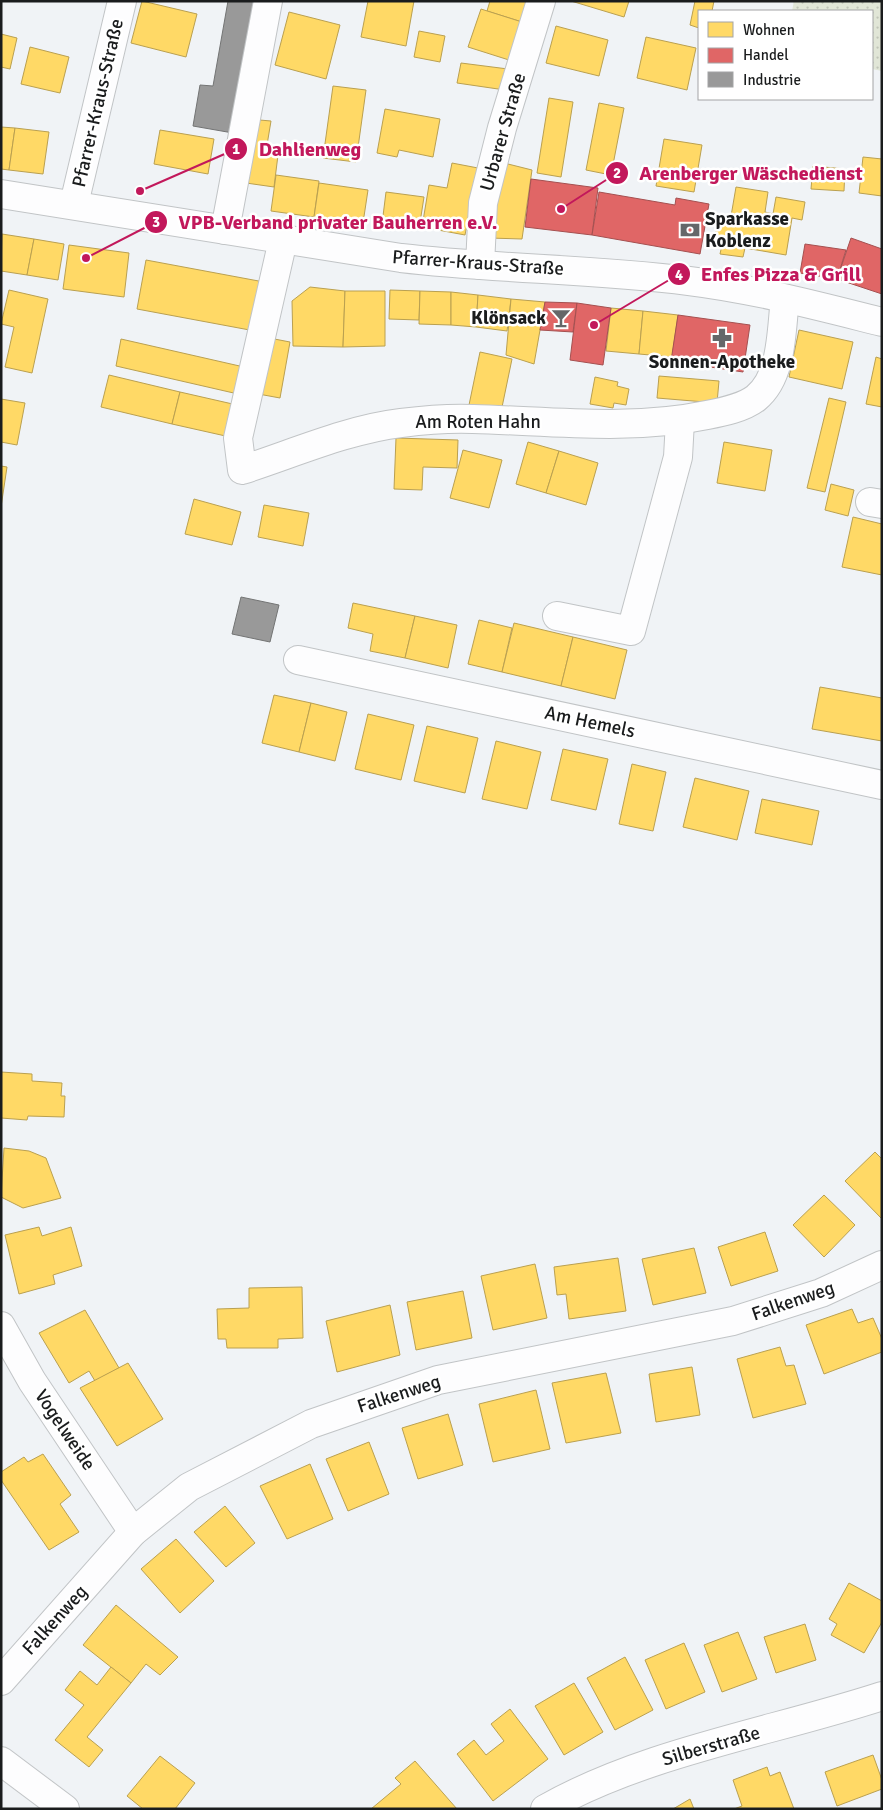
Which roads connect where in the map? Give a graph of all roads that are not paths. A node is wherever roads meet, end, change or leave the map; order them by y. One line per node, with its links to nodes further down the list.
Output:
1 (122, 1): 5 (street, Pfarrer-Kraus-Straße)
2 (268, 1): 6 (street)
3 (541, 1): 8 (street, Urbarer Straße)
4 (1, 194): 5 (street, Pfarrer-Kraus-Straße)
5 (74, 204): 6 (street, Pfarrer-Kraus-Straße)
6 (224, 230): 7 (street, Pfarrer-Kraus-Straße)
7 (283, 240): 8 (street, Pfarrer-Kraus-Straße); 11 (street, Am Roten Hahn)
8 (480, 266): 9 (street, Pfarrer-Kraus-Straße)
9 (785, 298): 10 (street, Pfarrer-Kraus-Straße); 11 (street, Am Roten Hahn)
10 (882, 322)
11 (680, 421): 12 (street)
12 (557, 616)
13 (298, 660): 14 (street, Am Hemels)
14 (882, 785)
15 (882, 1265): 17 (street, Falkenweg)
16 (1, 1326): 17 (street, Vogelweide)
17 (133, 1532): 18 (street, Falkenweg)
18 (1, 1680)
19 (882, 1696): 22 (street, Silberstraße)
20 (1, 1761): 21 (street)
21 (65, 1809)
22 (546, 1809)

